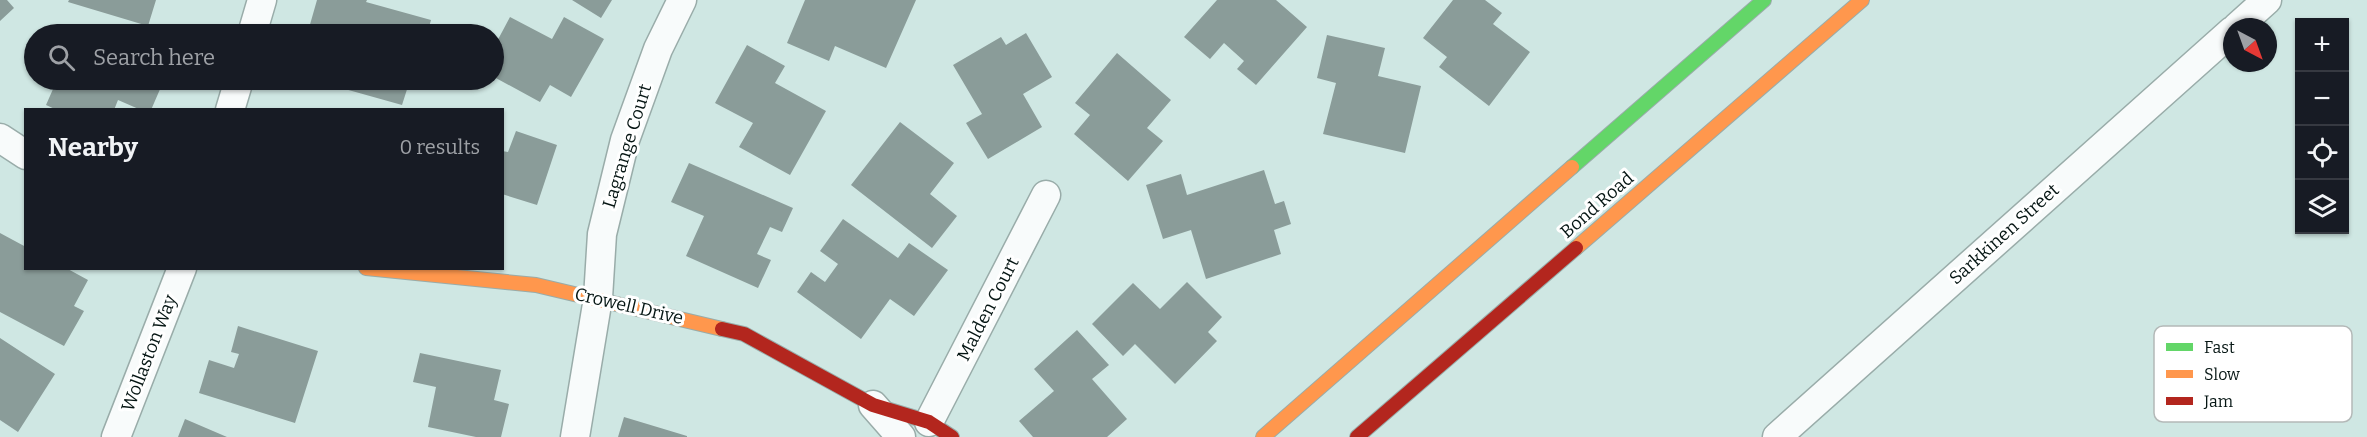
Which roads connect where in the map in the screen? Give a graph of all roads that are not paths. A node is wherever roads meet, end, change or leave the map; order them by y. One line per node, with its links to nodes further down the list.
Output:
1 (262, 0): 7 (street)
2 (682, 0): 16 (street, Lagrange Court)
3 (1764, 0): 22 (main road)
4 (1862, 0): 23 (main road, Bond Road)
5 (2267, 0): 6 (street)
6 (2247, 18)
7 (255, 24)
8 (2223, 39): 24 (street, Sarkkinen Street)
9 (236, 90): 10 (street)
10 (231, 108)
11 (0, 138): 12 (street)
12 (24, 154)
13 (1046, 195): 18 (street, Malden Court)
14 (181, 270): 19 (street, Wollaston Way)
15 (386, 270): 16 (main road, Crowell Drive)
16 (598, 298): 17 (main road, Crowell Drive); 20 (street, Lagrange Court)
17 (873, 405): 18 (main road, Crowell Drive); 21 (street, Crowell Drive)
18 (940, 430)
19 (116, 437)
20 (575, 437)
21 (901, 437)
22 (1263, 437)
23 (1357, 437)
24 (1777, 437)

